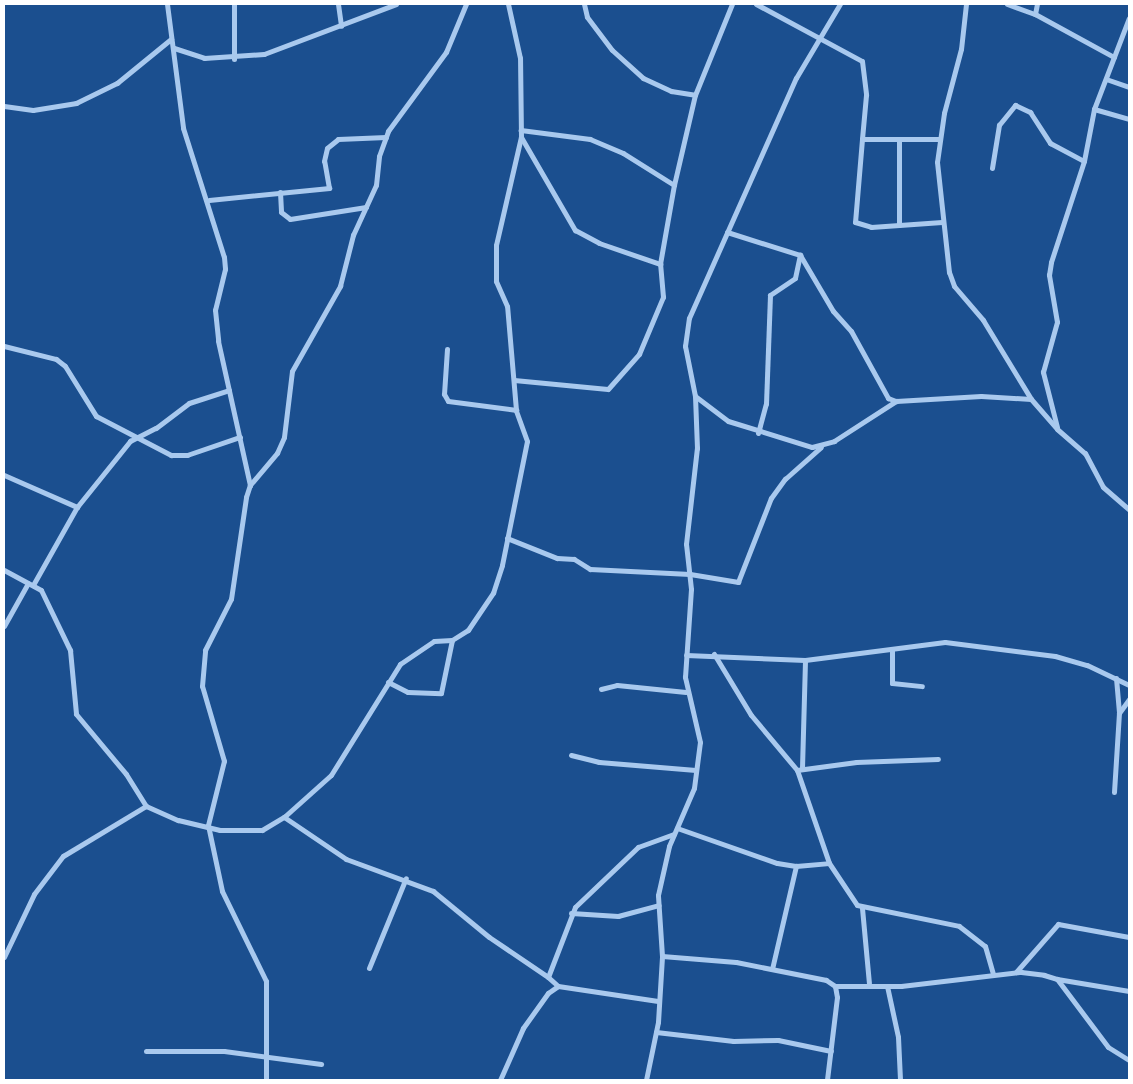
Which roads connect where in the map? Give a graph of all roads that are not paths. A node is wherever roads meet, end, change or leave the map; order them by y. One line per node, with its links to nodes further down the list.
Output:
1 (167, 4): 19 (street)
2 (234, 4): 22 (street)
3 (338, 4): 17 (street)
4 (396, 4): 14 (street)
5 (466, 4): 30 (street)
6 (508, 4): 29 (street)
7 (584, 4): 25 (street)
8 (732, 4): 25 (street)
9 (756, 4): 18 (street)
10 (840, 4): 18 (street)
11 (966, 4): 33 (street)
12 (1007, 4): 15 (street)
13 (1037, 4): 15 (street)
14 (389, 5): 17 (street)
15 (1034, 14): 21 (street)
16 (1129, 18): 21 (street)
17 (341, 26): 22 (street)
18 (820, 35): 32 (street); 43 (street)
19 (171, 39): 20 (street); 26 (street)
20 (174, 48): 22 (street); 39 (street)
21 (1114, 57): 23 (street)
22 (234, 59)
23 (1106, 79): 24 (street); 27 (street)
24 (1129, 87)
25 (695, 94): 37 (street)
26 (4, 106)
27 (1094, 109): 28 (street); 35 (street)
28 (1129, 119)
29 (521, 130): 31 (street); 37 (street)
30 (386, 137): 38 (street); 40 (street)
31 (521, 137): 45 (street); 48 (street)
32 (862, 138): 34 (street); 42 (street)
33 (939, 139): 34 (street); 41 (street)
34 (899, 140): 42 (street)
35 (1084, 161): 36 (street); 54 (street)
36 (992, 168)
37 (674, 185): 45 (street)
38 (280, 192): 39 (street); 40 (street)
39 (209, 200): 49 (street)
40 (366, 207): 60 (street)
41 (942, 222): 42 (street); 51 (street)
42 (899, 225)
43 (727, 232): 44 (street); 50 (street)
44 (800, 255): 52 (street); 55 (street)
45 (660, 264): 48 (street)
46 (4, 346): 56 (street)
47 (447, 349): 53 (street)
48 (514, 380): 53 (street)
49 (229, 390): 56 (street); 57 (street)
50 (695, 396): 55 (street); 65 (street)
51 (1031, 399): 52 (street); 54 (street)
52 (896, 402): 58 (street)
53 (516, 410): 63 (street)
54 (1057, 429): 62 (street)
55 (758, 433): 58 (street)
56 (136, 436): 57 (street); 61 (street)
57 (240, 437): 60 (street)
58 (821, 447): 65 (street)
59 (4, 475): 61 (street)
60 (250, 485): 88 (street)
61 (77, 506): 66 (street)
62 (1129, 510)
63 (507, 538): 65 (street); 68 (street)
64 (4, 570): 66 (street)
65 (690, 574): 71 (street)
66 (31, 584): 67 (street); 86 (street)
67 (4, 626)
68 (452, 640): 74 (street); 74 (street)
69 (892, 650): 72 (street); 73 (street); 76 (street)
70 (714, 654): 71 (street); 72 (street); 83 (street)
71 (686, 655): 78 (street)
72 (805, 660): 83 (street)
73 (1116, 678): 75 (street); 80 (street)
74 (388, 682): 87 (street)
75 (1129, 685)
76 (922, 686)
77 (601, 688): 78 (street)
78 (686, 692): 84 (street)
79 (1129, 699): 80 (street)
80 (1119, 713): 85 (street)
81 (571, 755): 84 (street)
82 (938, 759): 83 (street)
83 (799, 769): 90 (street)
84 (696, 770): 89 (street)
85 (1114, 792)
86 (146, 806): 88 (street); 98 (street)
87 (284, 816): 88 (street); 92 (street)
88 (208, 825): 114 (street)
89 (676, 831): 91 (street); 93 (street); 95 (street)
90 (829, 862): 91 (street); 94 (street)
91 (796, 866): 100 (street)
92 (406, 878): 99 (street); 103 (street)
93 (659, 905): 95 (street); 97 (street)
94 (862, 908): 102 (street); 105 (street)
95 (571, 913): 103 (street)
96 (1129, 937): 101 (street)
97 (662, 956): 100 (street); 110 (street)
98 (4, 957)
99 (369, 968)
100 (772, 970): 107 (street)
101 (1016, 972): 102 (street); 104 (street)
102 (993, 974): 108 (street)
103 (548, 976): 106 (street)
104 (1057, 979): 109 (street); 115 (street)
105 (869, 983): 107 (street); 108 (street)
106 (558, 986): 110 (street); 118 (street)
107 (835, 986): 113 (street)
108 (887, 986): 121 (street)
109 (1129, 990)
110 (658, 1001): 111 (street)
111 (656, 1032): 113 (street); 119 (street)
112 (146, 1051): 114 (street)
113 (832, 1051): 120 (street)
114 (266, 1055): 116 (street); 117 (street)
115 (1129, 1060)
116 (321, 1064)
117 (266, 1080)
118 (500, 1080)
119 (646, 1080)
120 (827, 1080)
121 (900, 1080)

